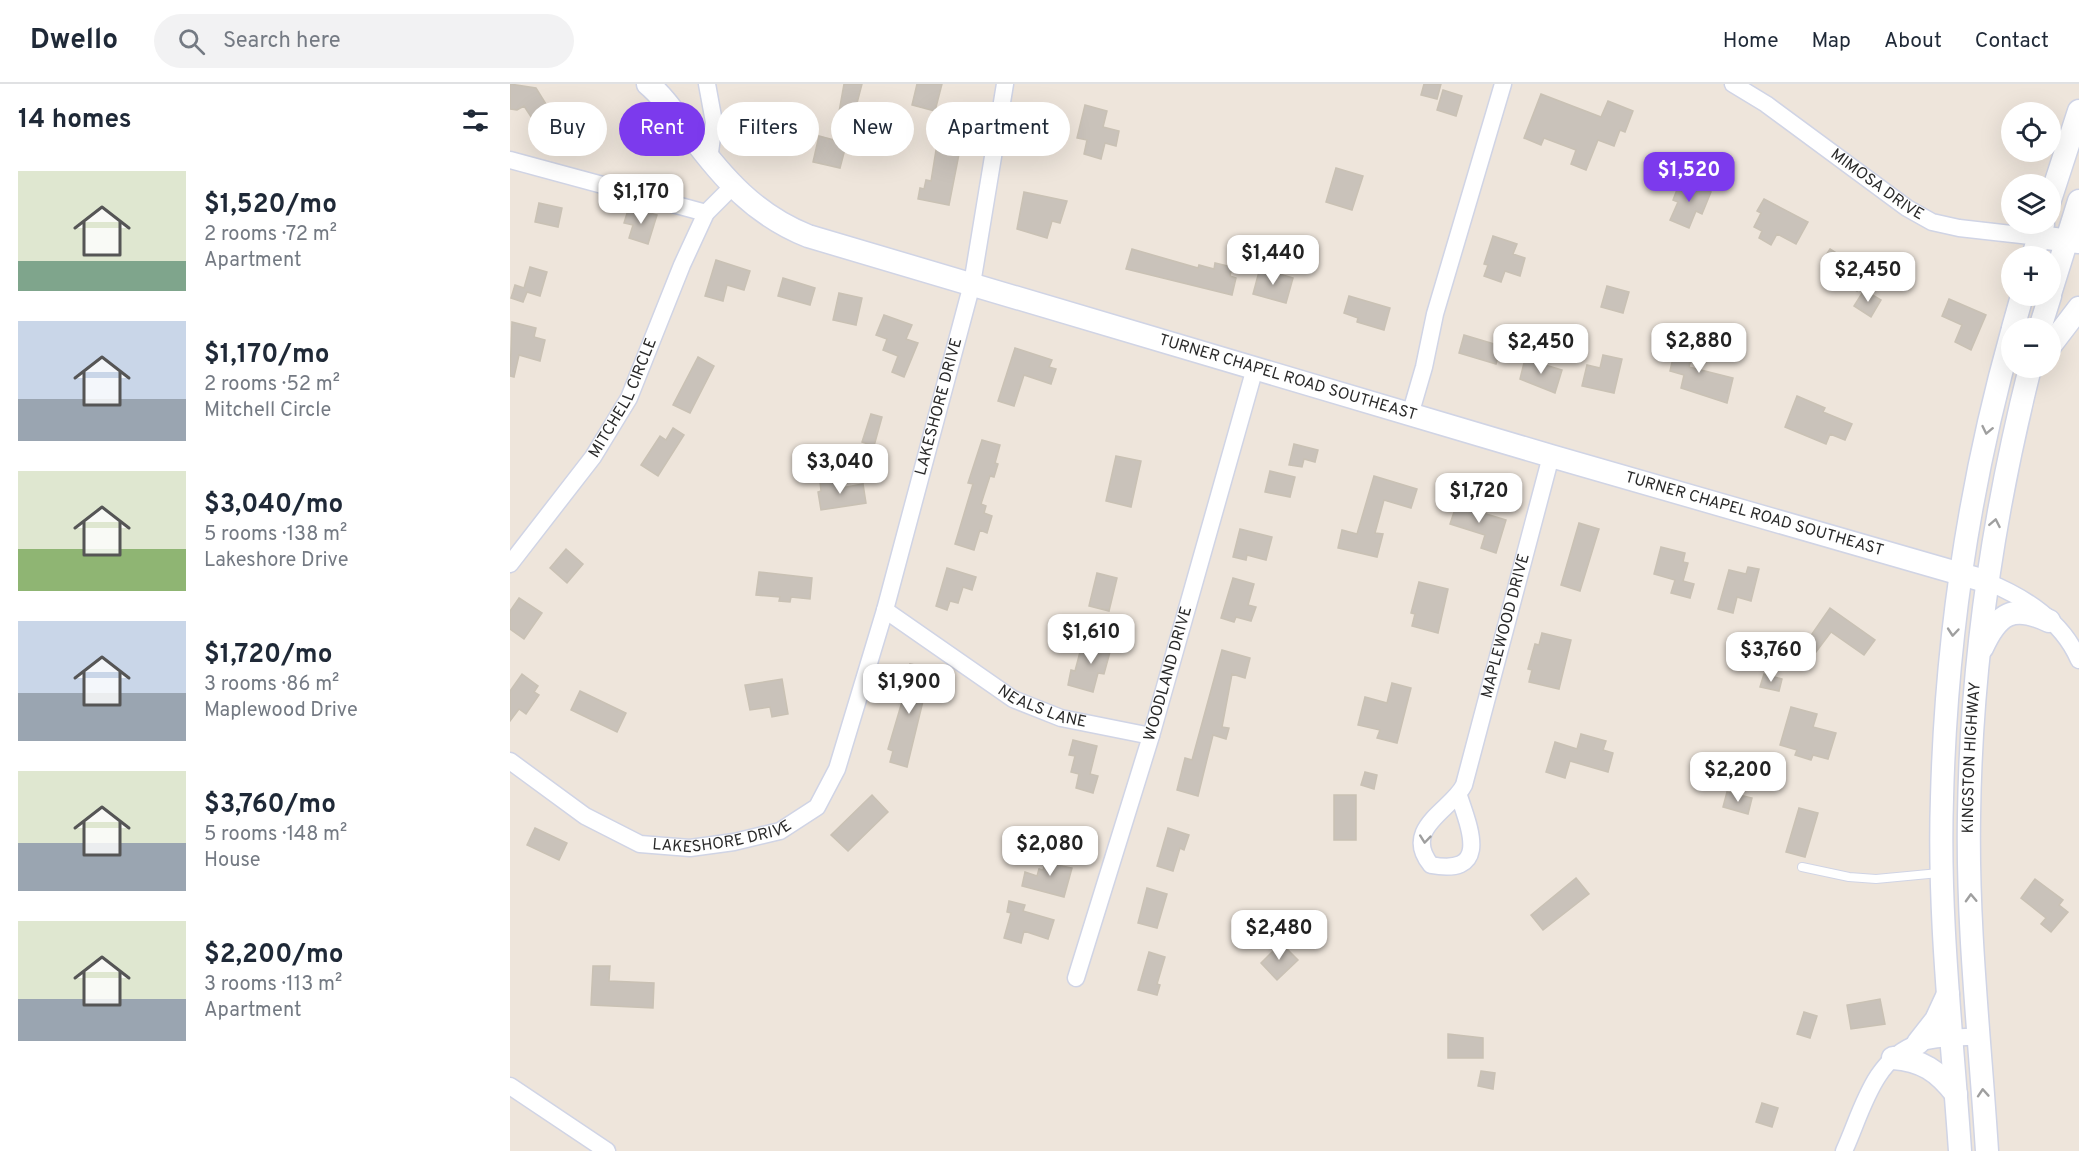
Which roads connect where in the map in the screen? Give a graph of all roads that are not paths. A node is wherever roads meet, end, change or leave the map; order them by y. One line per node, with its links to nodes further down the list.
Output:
1 (648, 84): 8 (main road, TURNER CHAPEL ROAD SOUTHEAST)
2 (707, 84): 8 (street)
3 (1005, 84): 16 (street, LAKESHORE DRIVE)
4 (1503, 84): 24 (street)
5 (1733, 84): 13 (street, MIMOSA DRIVE)
6 (2079, 111): 9 (main road)
7 (510, 160): 12 (street)
8 (709, 160): 10 (main road, TURNER CHAPEL ROAD SOUTHEAST)
9 (2058, 174)
10 (732, 187): 12 (street, MITCHELL CIRCLE); 16 (main road, TURNER CHAPEL ROAD SOUTHEAST)
11 (2079, 201): 14 (main road)
12 (706, 213): 28 (street, MITCHELL CIRCLE)
13 (2038, 239): 14 (main road)
14 (2073, 241): 15 (main road)
15 (2061, 269)
16 (972, 285): 19 (main road, TURNER CHAPEL ROAD SOUTHEAST); 31 (street, LAKESHORE DRIVE)
17 (2079, 308): 18 (main road)
18 (2061, 332)
19 (1255, 368): 24 (main road, TURNER CHAPEL ROAD SOUTHEAST); 35 (street, WOODLAND DRIVE)
20 (2001, 371): 26 (main road, one-way to 26)
21 (2027, 378): 23 (main road, KINGSTON HIGHWAY)
22 (2031, 378): 23 (main road)
23 (2024, 390): 30 (main road, KINGSTON HIGHWAY, one-way to 23)
24 (1410, 415): 25 (main road, TURNER CHAPEL ROAD SOUTHEAST)
25 (1551, 456): 27 (main road, TURNER CHAPEL ROAD SOUTHEAST); 37 (street, MAPLEWOOD DRIVE)
26 (1969, 518): 27 (main road); 29 (main road, KINGSTON HIGHWAY)
27 (1921, 562): 29 (main road, TURNER CHAPEL ROAD SOUTHEAST)
28 (510, 564)
29 (1959, 574): 30 (main road, TURNER CHAPEL ROAD SOUTHEAST); 39 (main road, KINGSTON HIGHWAY, one-way to 39)
30 (1985, 581): 32 (street); 33 (main road, KINGSTON HIGHWAY)
31 (885, 610): 35 (street, NEALS LANE); 36 (street, LAKESHORE DRIVE)
32 (2049, 621): 33 (main road); 34 (street)
33 (1977, 657): 42 (main road, KINGSTON HIGHWAY, one-way to 33)
34 (2079, 660)
35 (1151, 736): 40 (street, WOODLAND DRIVE)
36 (510, 761)
37 (1459, 796)
38 (1802, 867): 39 (lane)
39 (1943, 873): 41 (main road, KINGSTON HIGHWAY)
40 (1076, 978)
41 (1949, 990): 43 (main road, KINGSTON HIGHWAY); 44 (main road)
42 (1979, 1036): 43 (street); 51 (main road, KINGSTON HIGHWAY, one-way to 42)
43 (1952, 1039): 44 (street); 47 (main road, KINGSTON HIGHWAY)
44 (1918, 1043): 45 (street)
45 (1893, 1058): 47 (main road); 49 (street)
46 (510, 1086): 48 (street)
47 (1956, 1094): 50 (main road, KINGSTON HIGHWAY)
48 (607, 1151)
49 (1844, 1151)
50 (1960, 1151)
51 (1987, 1151)

